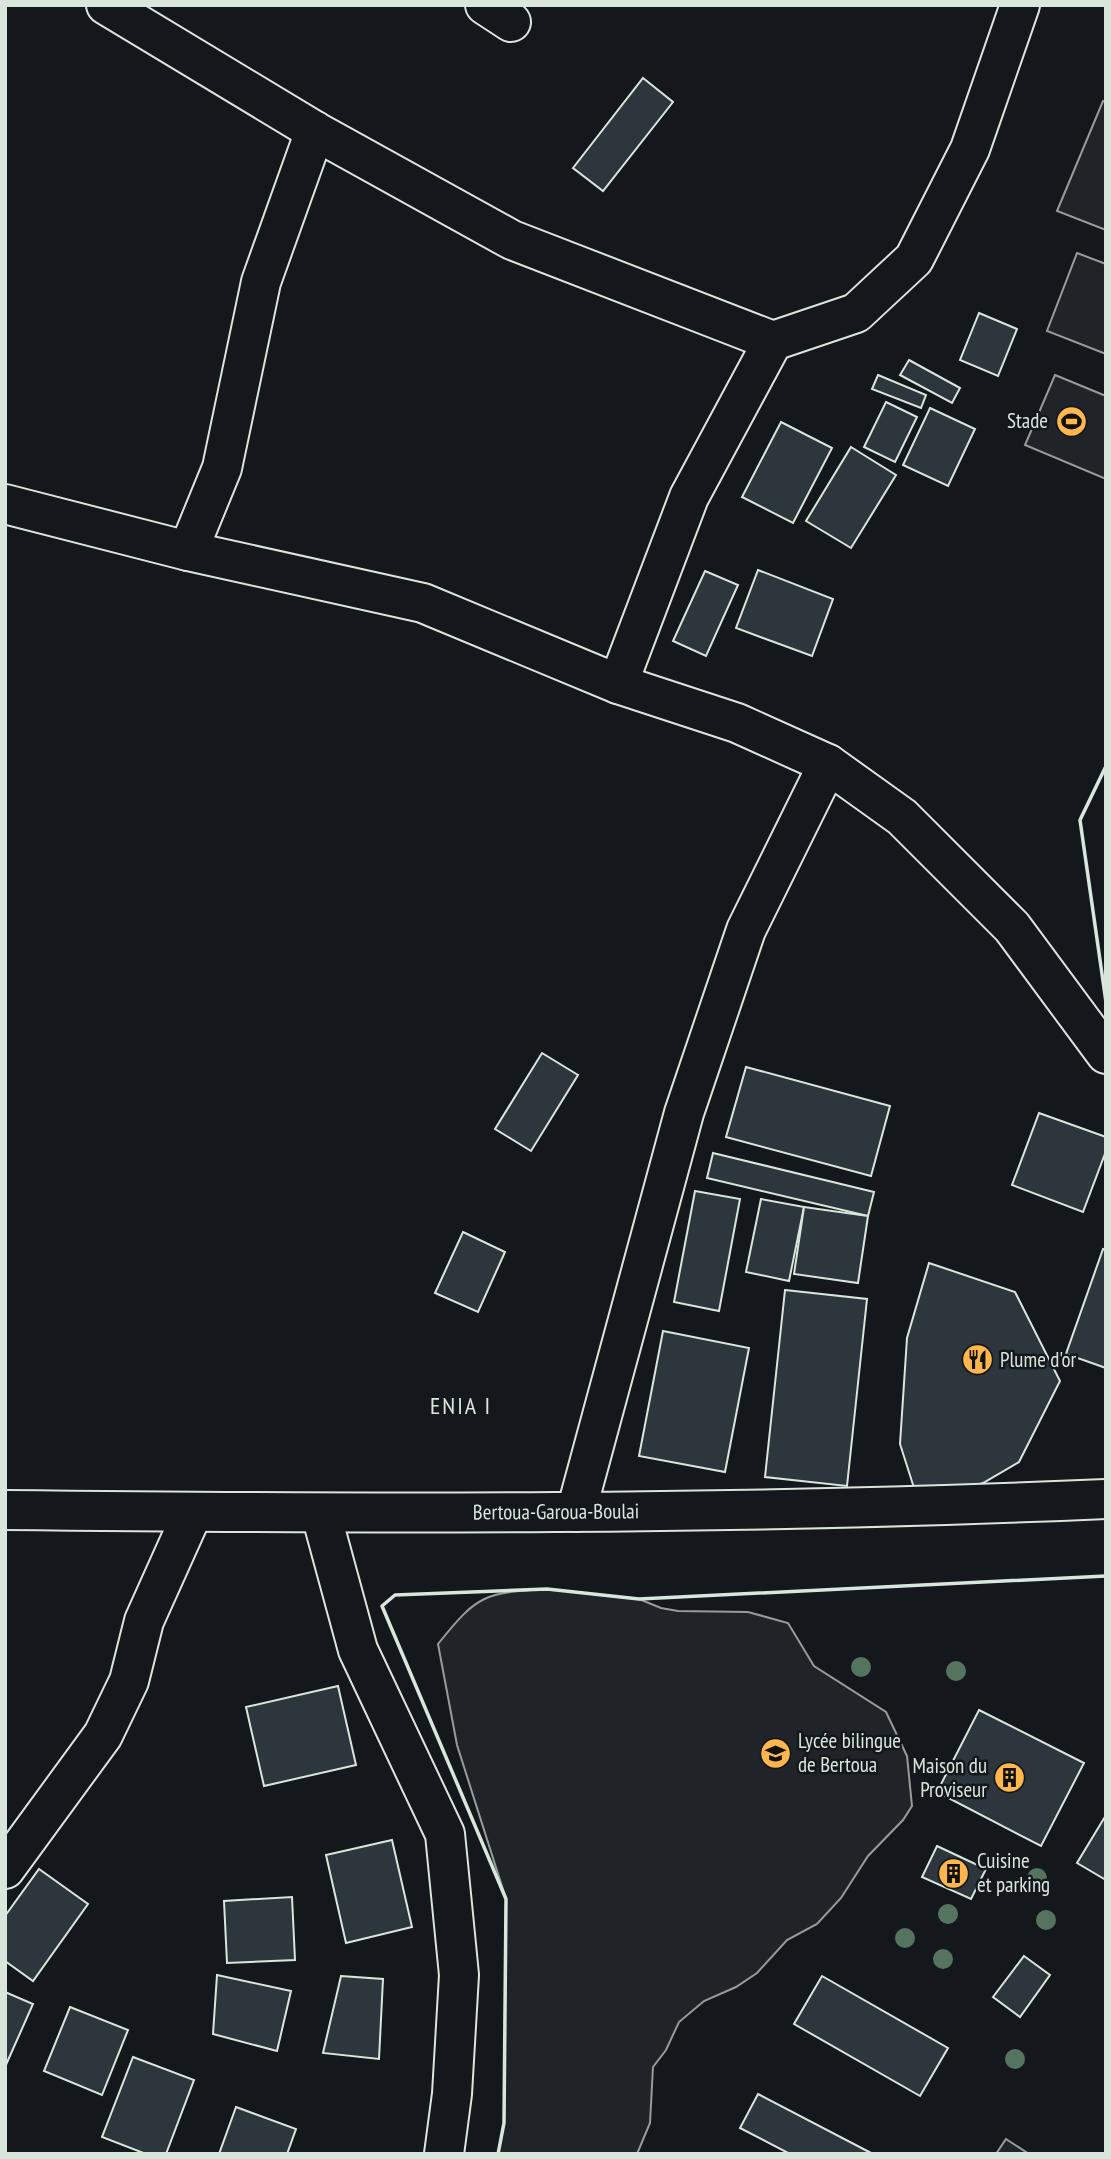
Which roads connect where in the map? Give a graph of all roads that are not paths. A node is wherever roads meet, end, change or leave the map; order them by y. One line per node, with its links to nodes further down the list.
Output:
1 (106, 5): 3 (main road)
2 (1020, 5): 4 (main road)
3 (315, 131): 4 (main road); 6 (main road)
4 (773, 341): 7 (main road)
5 (5, 504): 6 (main road)
6 (188, 551): 7 (main road)
7 (618, 684): 8 (main road)
8 (828, 764): 9 (main road); 13 (main road)
9 (1106, 1054)
10 (1106, 1499): 13 (main road, Bertoua-Garoua-Boulai)
11 (5, 1510): 12 (main road, Bertoua-Garoua-Boulai)
12 (193, 1512): 14 (main road, Bertoua-Garoua-Boulai); 15 (main road)
13 (576, 1512): 14 (main road, Bertoua-Garoua-Boulai)
14 (321, 1514): 16 (main road)
15 (5, 1869)
16 (444, 2154)

